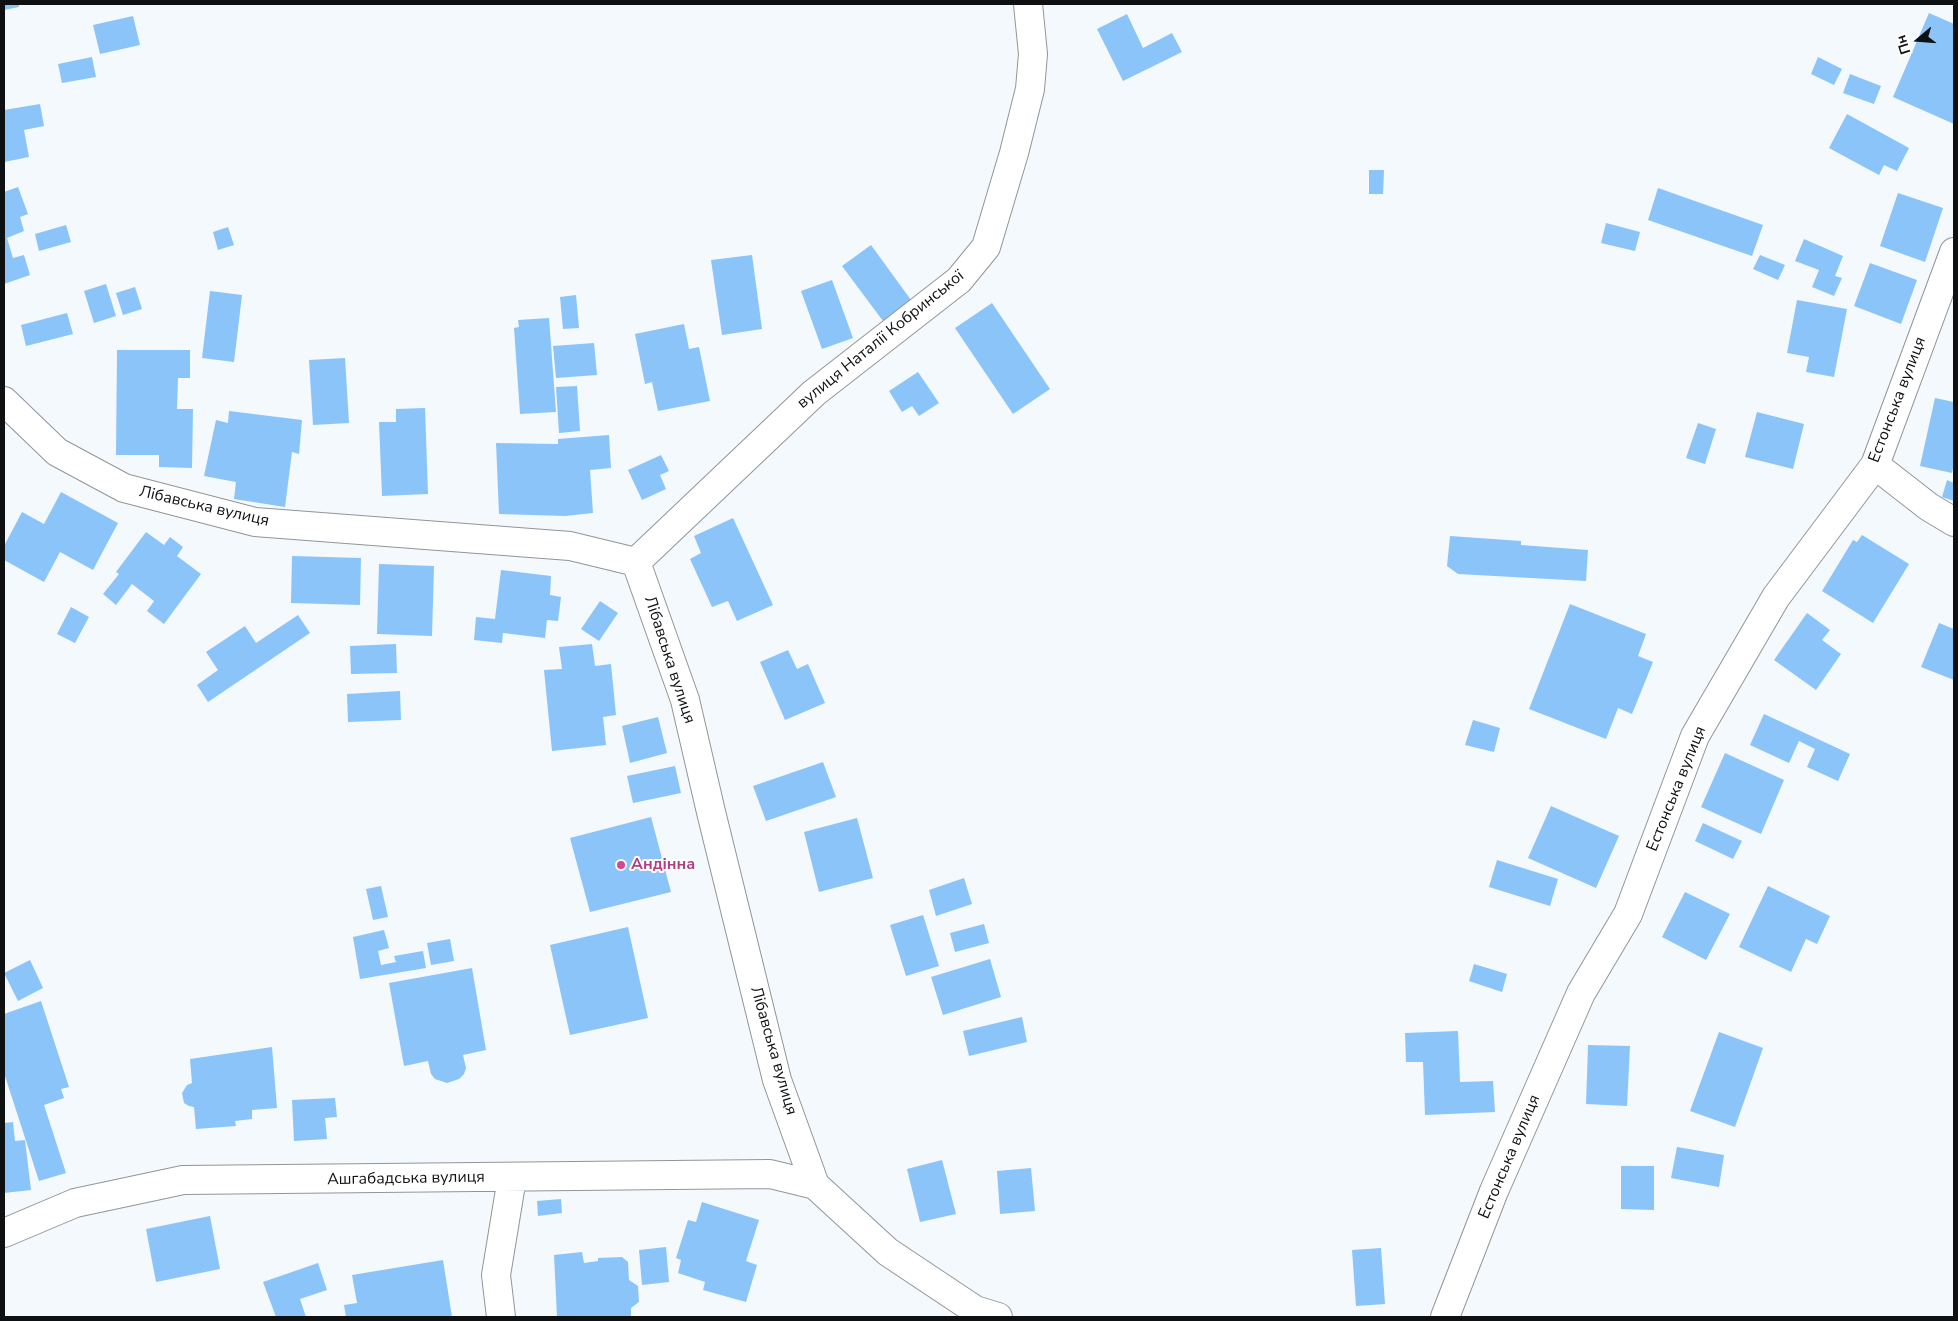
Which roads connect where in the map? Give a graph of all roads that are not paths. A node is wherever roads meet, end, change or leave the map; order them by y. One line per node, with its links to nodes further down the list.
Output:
1 (1028, 4): 6 (street, вулиця Наталії Кобринської)
2 (1954, 252): 4 (street, Естонська вулиця)
3 (4, 401): 6 (street, Лібавська вулиця)
4 (1875, 465): 5 (street); 12 (street, Естонська вулиця)
5 (1954, 522)
6 (636, 562): 8 (street, Лібавська вулиця)
7 (512, 1178): 8 (street, Ашгабадська вулиця); 9 (street, Ашгабадська вулиця); 10 (street)
8 (815, 1185): 11 (street, Лібавська вулиця)
9 (4, 1233)
10 (501, 1317)
11 (998, 1317)
12 (1445, 1317)

